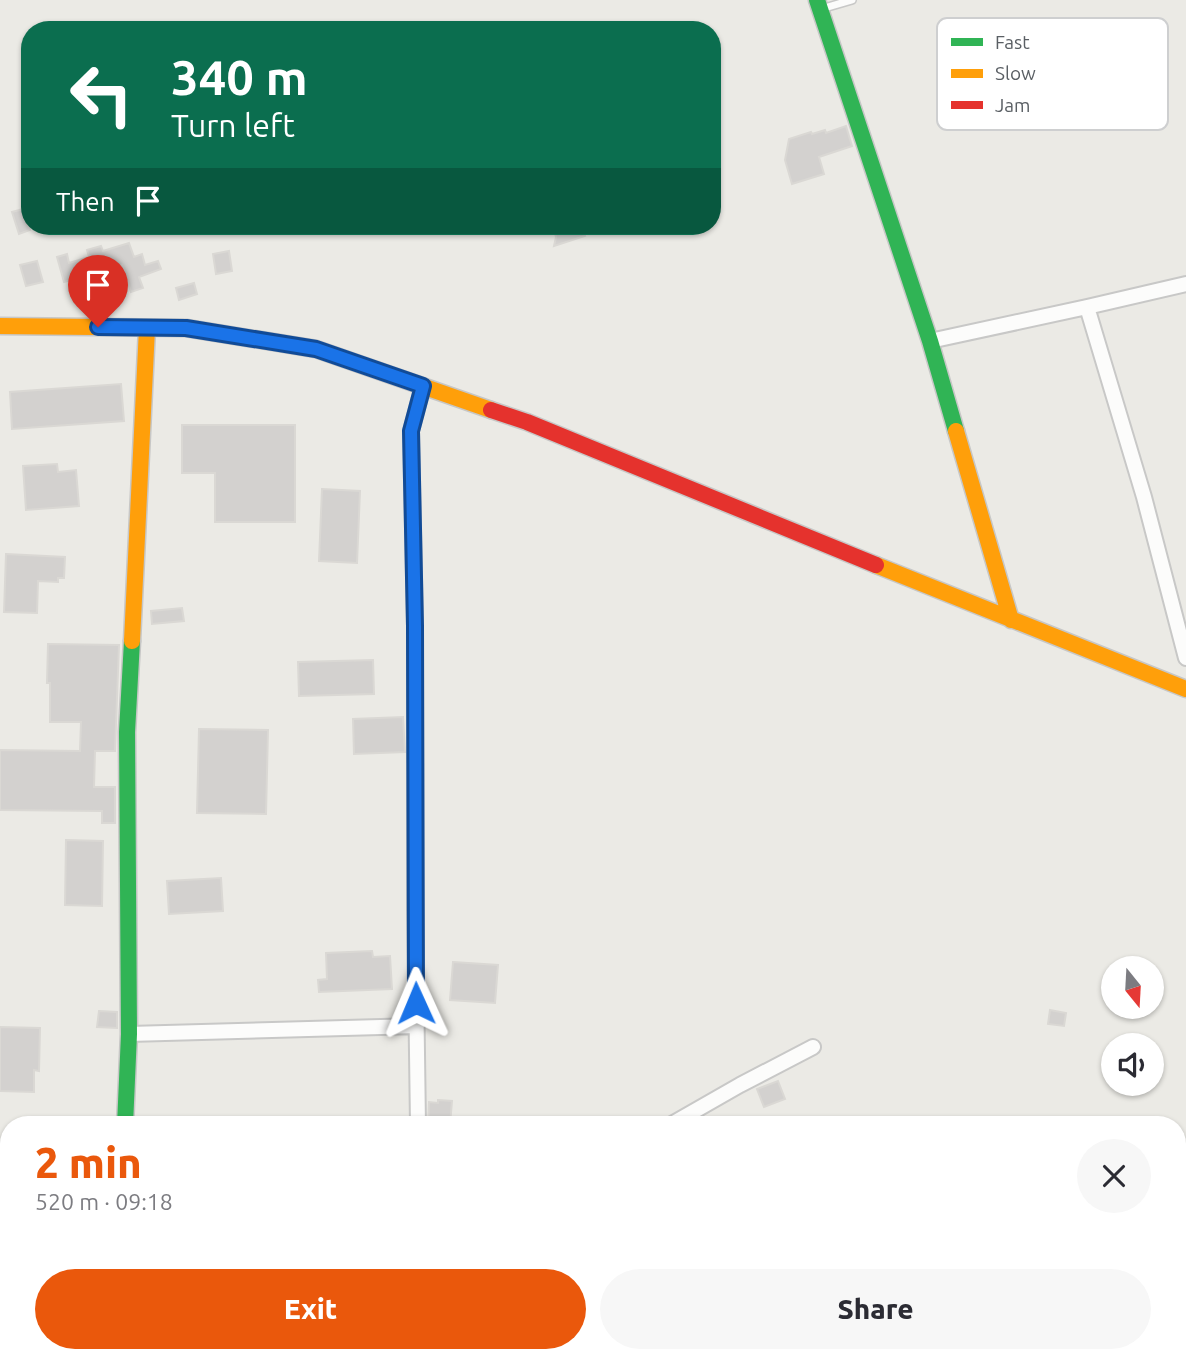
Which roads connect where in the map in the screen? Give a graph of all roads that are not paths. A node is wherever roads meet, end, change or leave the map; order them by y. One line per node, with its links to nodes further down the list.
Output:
1 (852, 0): 2 (lane)
2 (819, 5): 7 (street)
3 (1186, 284): 4 (street)
4 (1087, 307): 7 (street); 10 (street)
5 (0, 326): 6 (street)
6 (146, 328): 8 (street); 13 (street)
7 (930, 341): 9 (street)
8 (423, 386): 9 (street); 12 (street)
9 (1011, 620): 11 (street)
10 (1186, 658)
11 (1186, 689)
12 (416, 1026): 13 (street); 16 (street)
13 (130, 1034): 15 (street)
14 (813, 1047): 17 (street)
15 (125, 1116)
16 (418, 1116)
17 (686, 1116)

